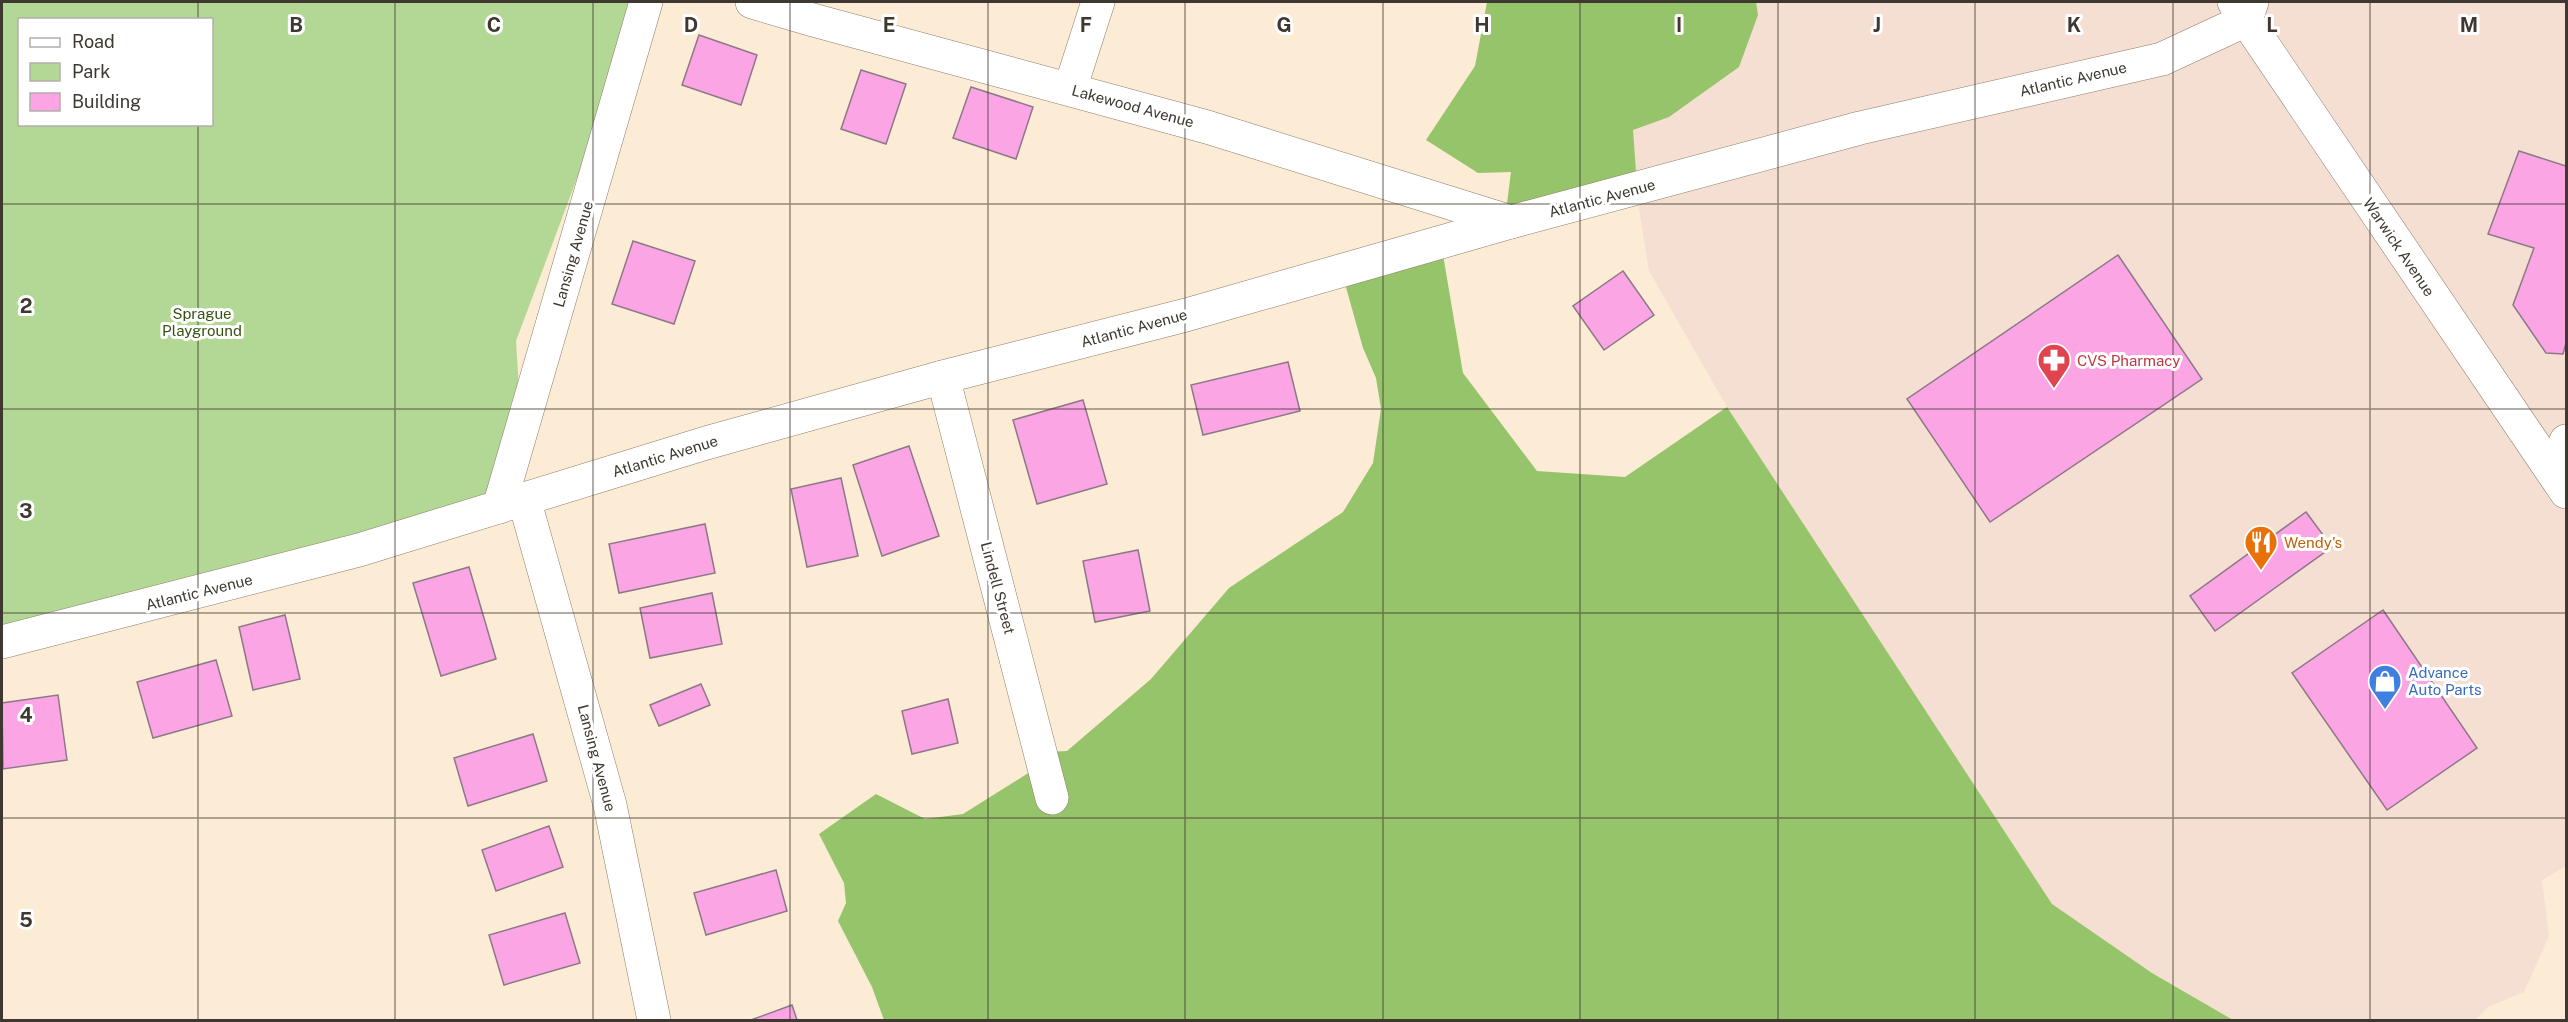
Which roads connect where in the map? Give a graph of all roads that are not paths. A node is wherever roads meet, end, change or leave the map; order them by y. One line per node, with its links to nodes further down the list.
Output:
1 (646, 2): 10 (street, Lansing Avenue)
2 (752, 2): 5 (street, Lakewood Avenue)
3 (1098, 2): 5 (street)
4 (2244, 8): 6 (street, Atlantic Avenue); 9 (street, Warwick Avenue)
5 (1070, 89): 6 (street, Lakewood Avenue)
6 (1511, 222): 7 (street, Atlantic Avenue)
7 (943, 377): 10 (street, Atlantic Avenue); 12 (street, Lindell Street)
8 (2566, 441): 9 (street)
9 (2561, 483)
10 (512, 503): 11 (street, Atlantic Avenue); 13 (street, Lansing Avenue)
11 (2, 642)
12 (1052, 798)
13 (654, 1020)

